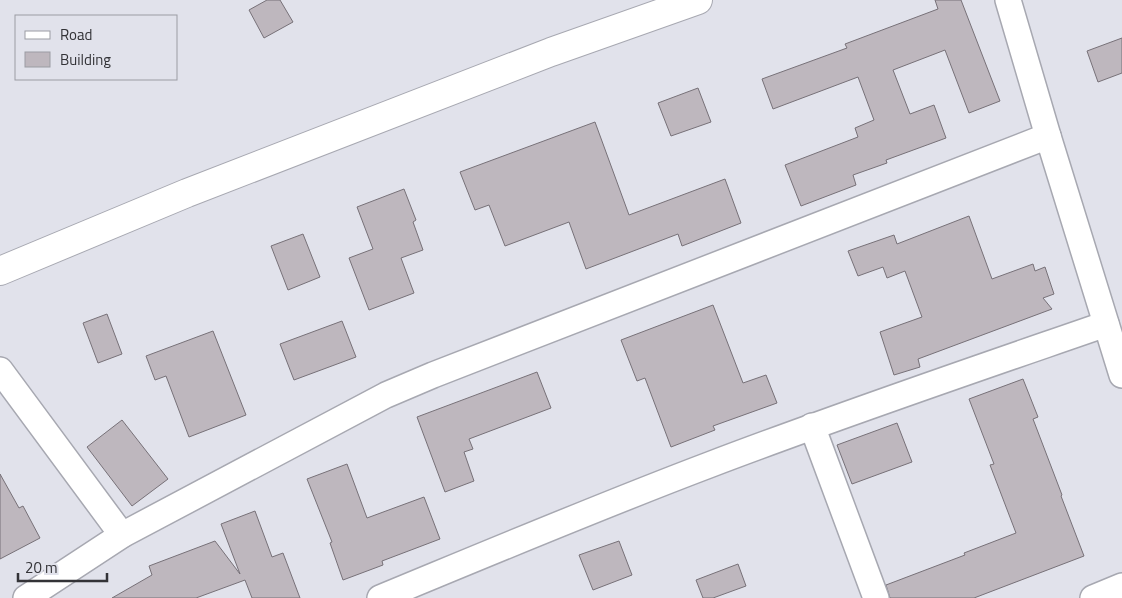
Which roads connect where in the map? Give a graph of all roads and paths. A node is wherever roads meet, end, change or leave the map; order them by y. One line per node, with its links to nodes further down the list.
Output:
1 (1008, 0): 3 (street)
2 (681, 3): 4 (street)
3 (1048, 136): 5 (street); 9 (street)
4 (0, 271)
5 (1106, 324): 7 (street); 8 (street)
6 (0, 370): 9 (street)
7 (1122, 375)
8 (812, 426): 12 (street); 13 (street)
9 (122, 535): 11 (street)
10 (1122, 586): 14 (street)
11 (26, 598)
12 (380, 598)
13 (876, 598)
14 (1093, 598)

